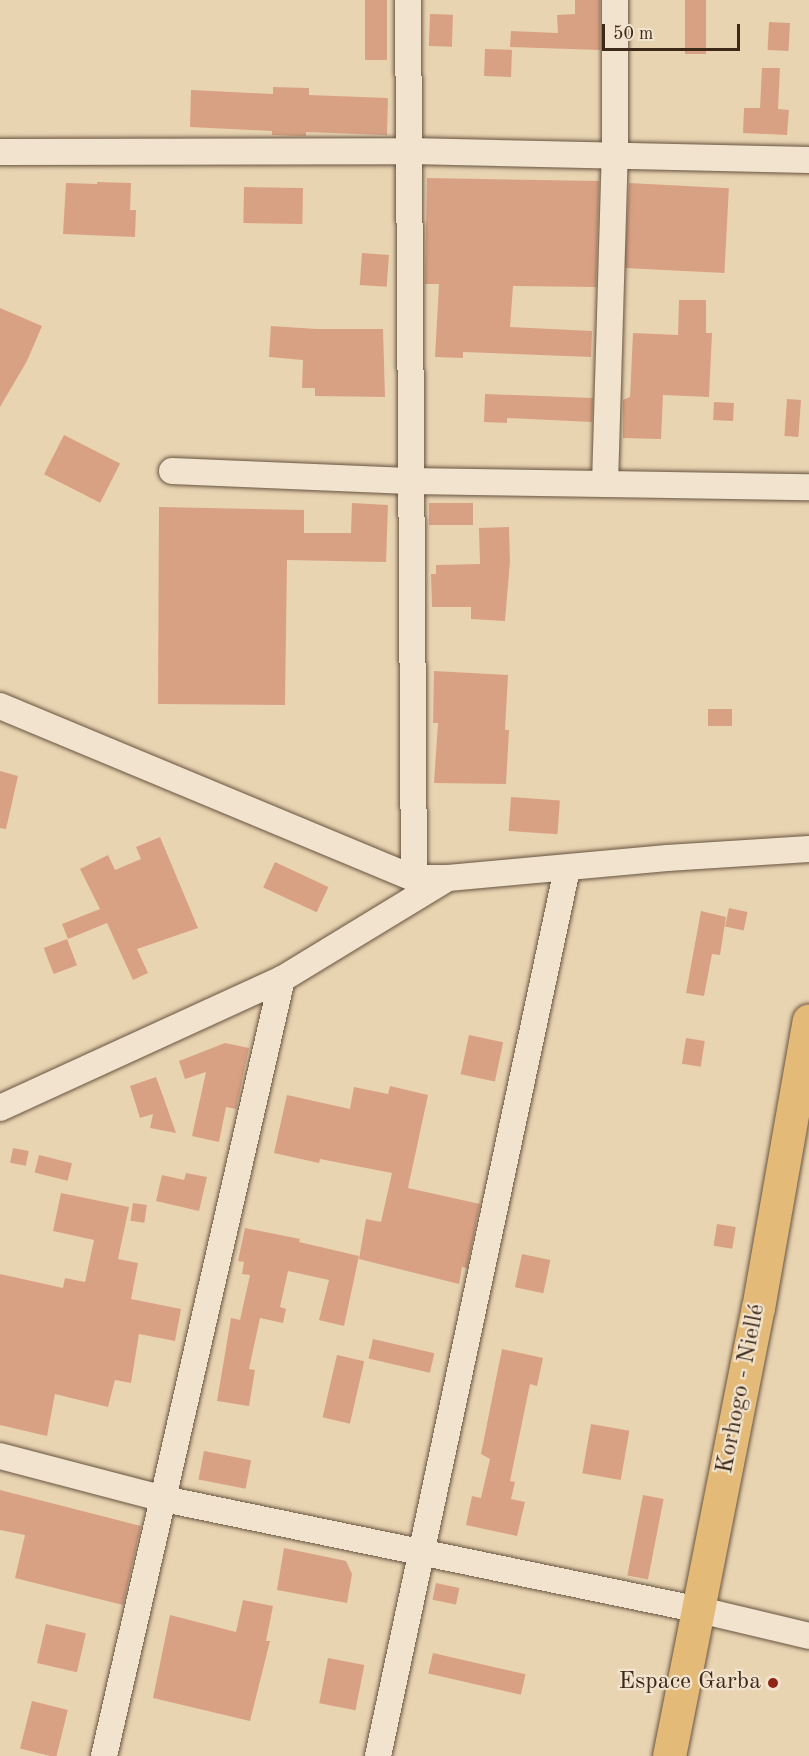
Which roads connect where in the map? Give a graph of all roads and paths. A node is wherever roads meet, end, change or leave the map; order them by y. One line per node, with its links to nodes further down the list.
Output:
1 (408, 0): 3 (street)
2 (615, 0): 5 (street)
3 (410, 151): 4 (street); 5 (street); 8 (street)
4 (0, 152)
5 (615, 155): 6 (street); 9 (street)
6 (809, 159)
7 (172, 471): 8 (street)
8 (409, 482): 9 (street); 14 (street)
9 (604, 484): 10 (street)
10 (809, 487)
11 (0, 706): 14 (street)
12 (809, 849): 13 (street)
13 (567, 869): 15 (street); 21 (street)
14 (414, 878): 15 (street)
15 (448, 878): 16 (street)
16 (282, 979): 18 (street); 20 (street)
17 (809, 1020): 22 (main road, Korhogo - Niellé)
18 (0, 1108)
19 (0, 1456): 20 (street)
20 (164, 1499): 21 (street); 24 (street)
21 (422, 1553): 22 (street); 25 (street)
22 (700, 1610): 23 (street); 26 (main road, Korhogo - Niellé)
23 (809, 1636)
24 (104, 1756)
25 (378, 1756)
26 (669, 1756)

